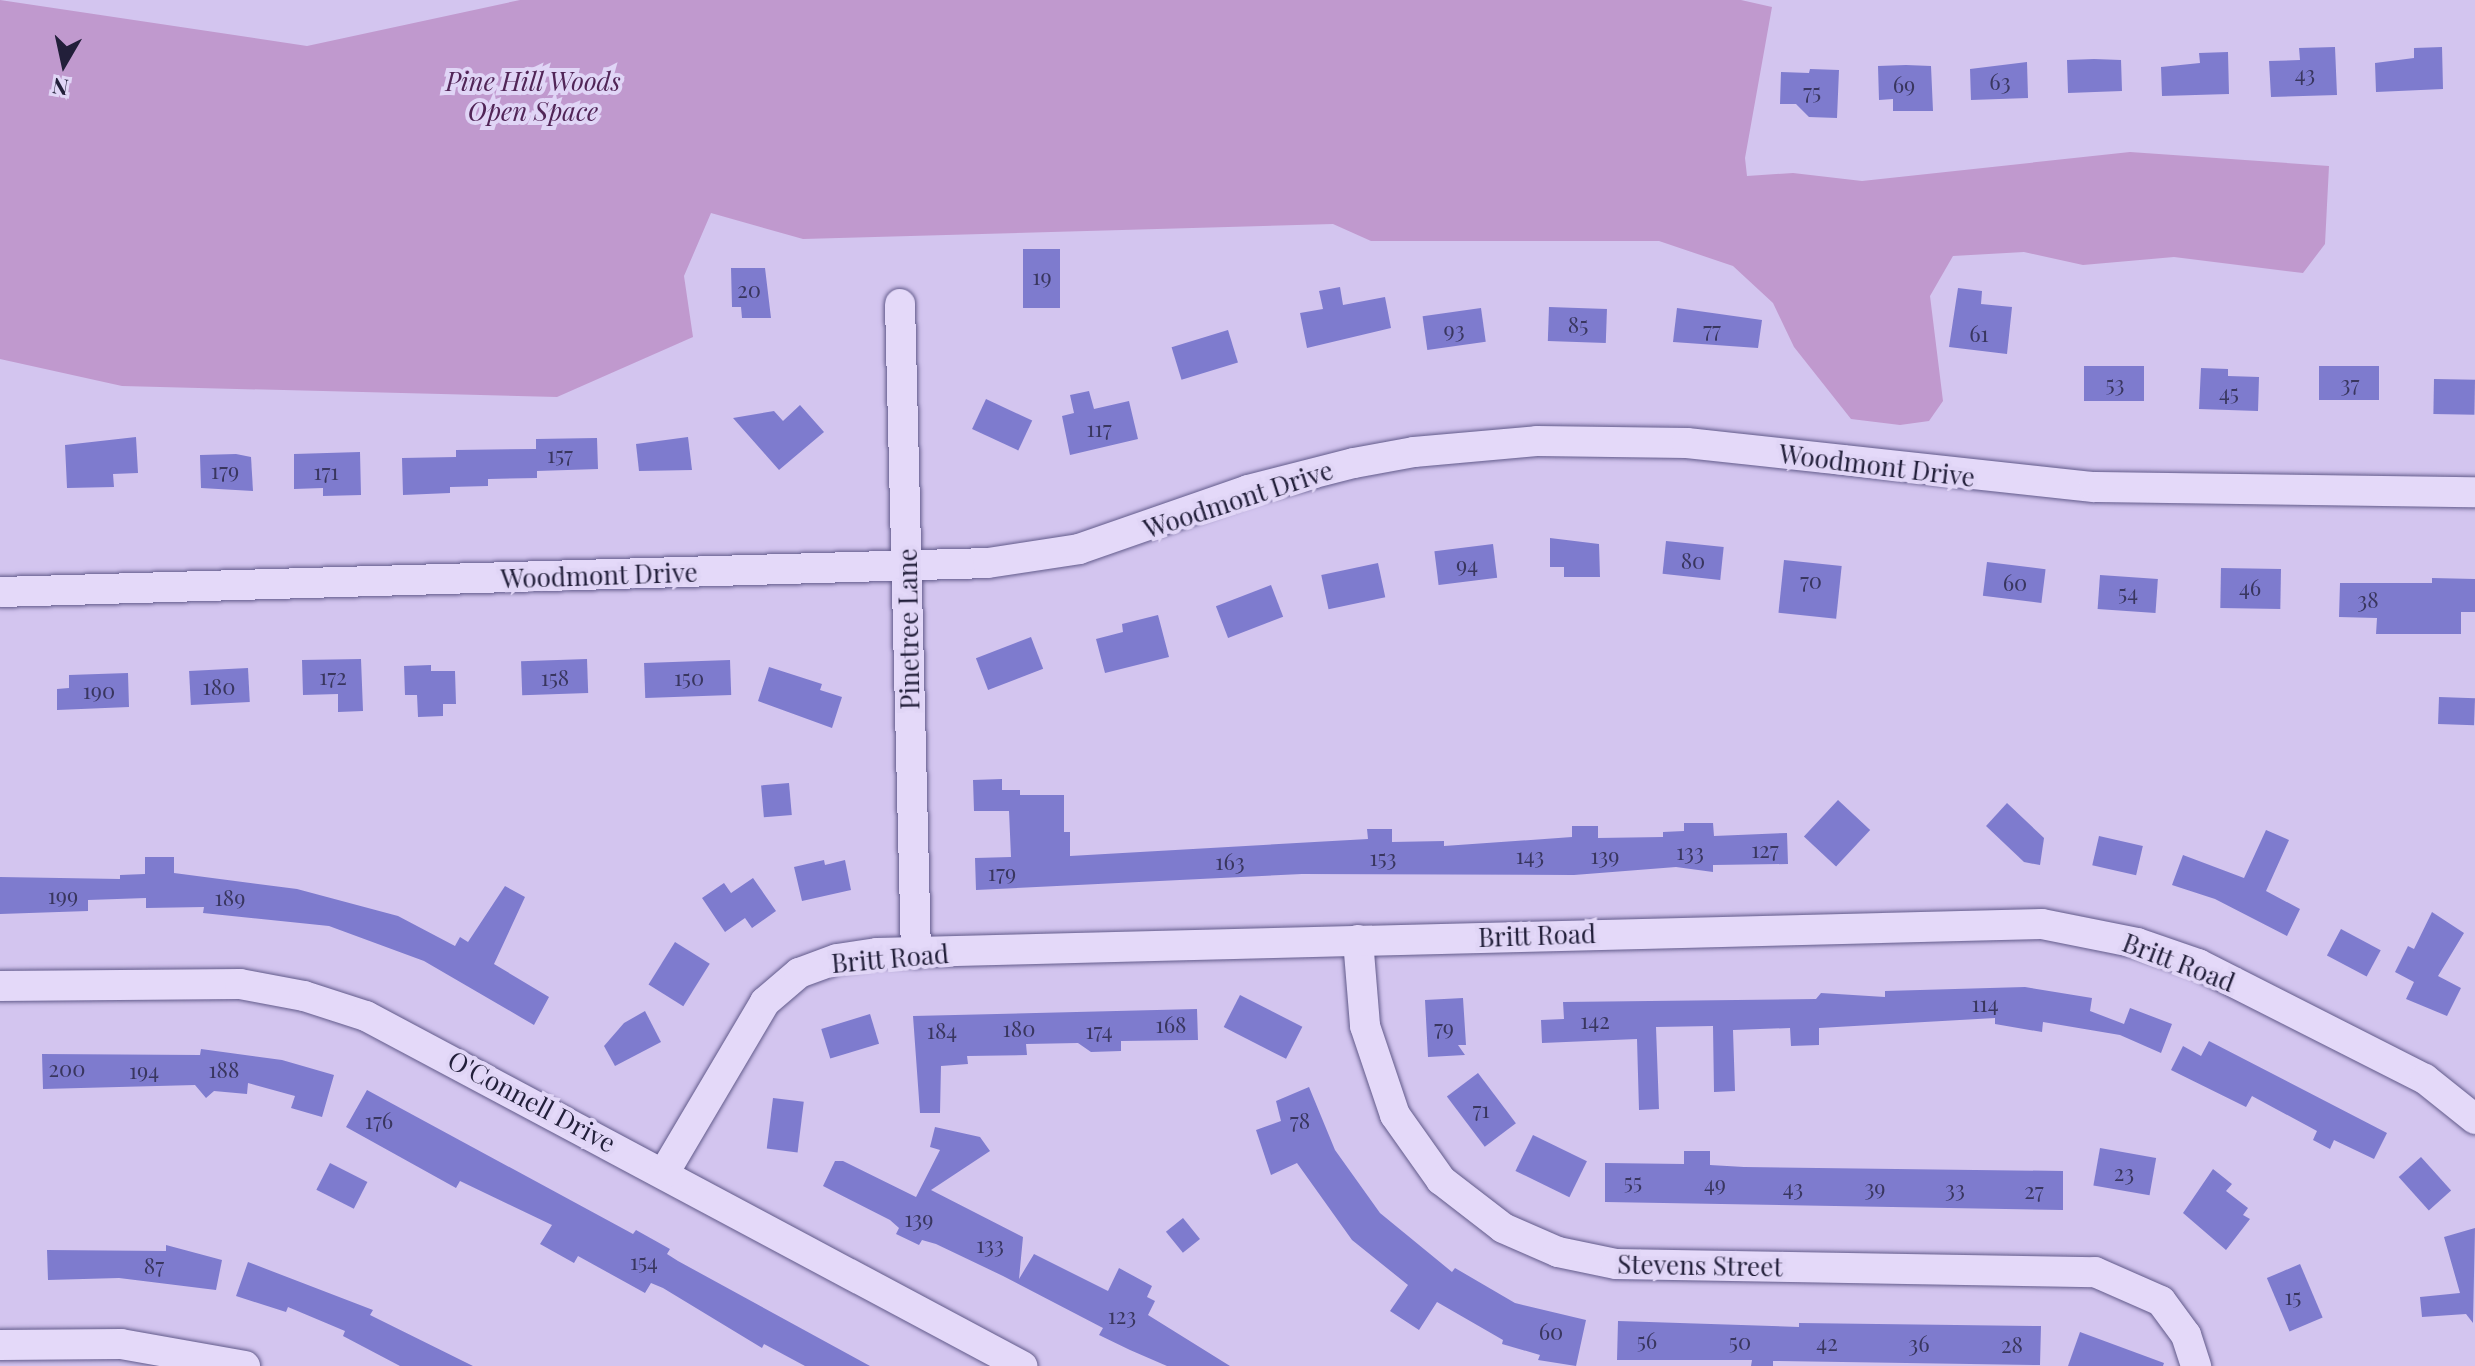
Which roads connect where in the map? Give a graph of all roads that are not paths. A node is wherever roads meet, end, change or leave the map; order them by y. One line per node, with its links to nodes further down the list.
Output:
1 (900, 304): 3 (street, Pinetree Lane)
2 (2475, 492): 3 (street, Woodmont Drive)
3 (906, 567): 4 (street, Woodmont Drive); 6 (street, Pinetree Lane)
4 (0, 592)
5 (1358, 940): 6 (street, Britt Road); 8 (street, Britt Road); 13 (street, Stevens Street)
6 (916, 953): 9 (street, Britt Road)
7 (0, 986): 9 (street, O'Connell Drive)
8 (2475, 1119)
9 (664, 1173): 12 (street, O'Connell Drive)
10 (0, 1345): 11 (street)
11 (245, 1366)
12 (1022, 1366)
13 (2196, 1366)

